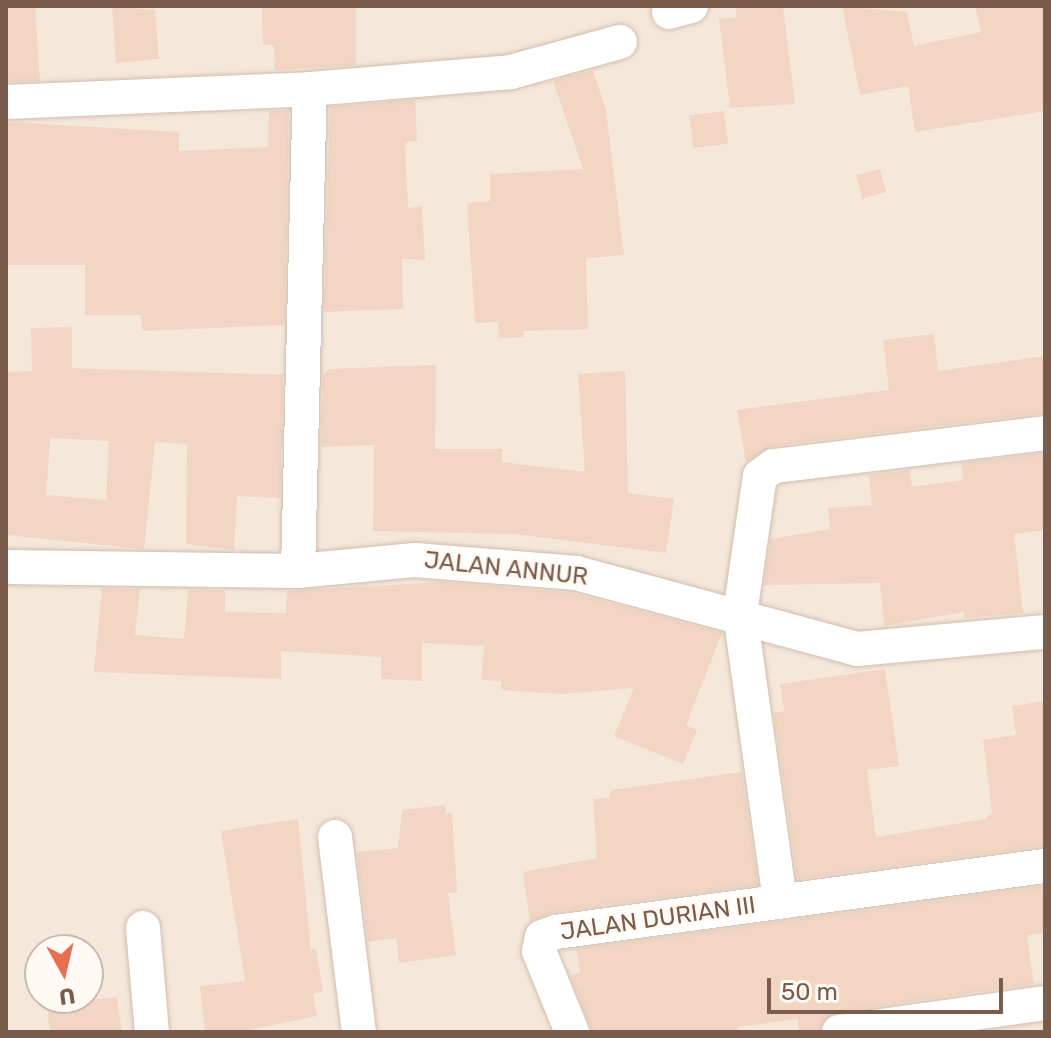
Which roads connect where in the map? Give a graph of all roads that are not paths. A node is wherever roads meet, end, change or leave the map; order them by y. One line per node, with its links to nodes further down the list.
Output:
1 (620, 42): 2 (street)
2 (310, 89): 3 (street); 6 (street)
3 (6, 102)
4 (1045, 433): 7 (street)
5 (6, 567): 6 (street, JALAN ANNUR)
6 (298, 571): 7 (street, JALAN ANNUR)
7 (740, 614): 8 (street, JALAN ANNUR); 11 (street)
8 (1045, 632)
9 (335, 837): 15 (street)
10 (1045, 866): 11 (street)
11 (780, 901): 16 (street, JALAN DURIAN III)
12 (143, 928): 14 (street)
13 (1045, 1003): 17 (street)
14 (152, 1032)
15 (359, 1032)
16 (572, 1032)
17 (839, 1032)

